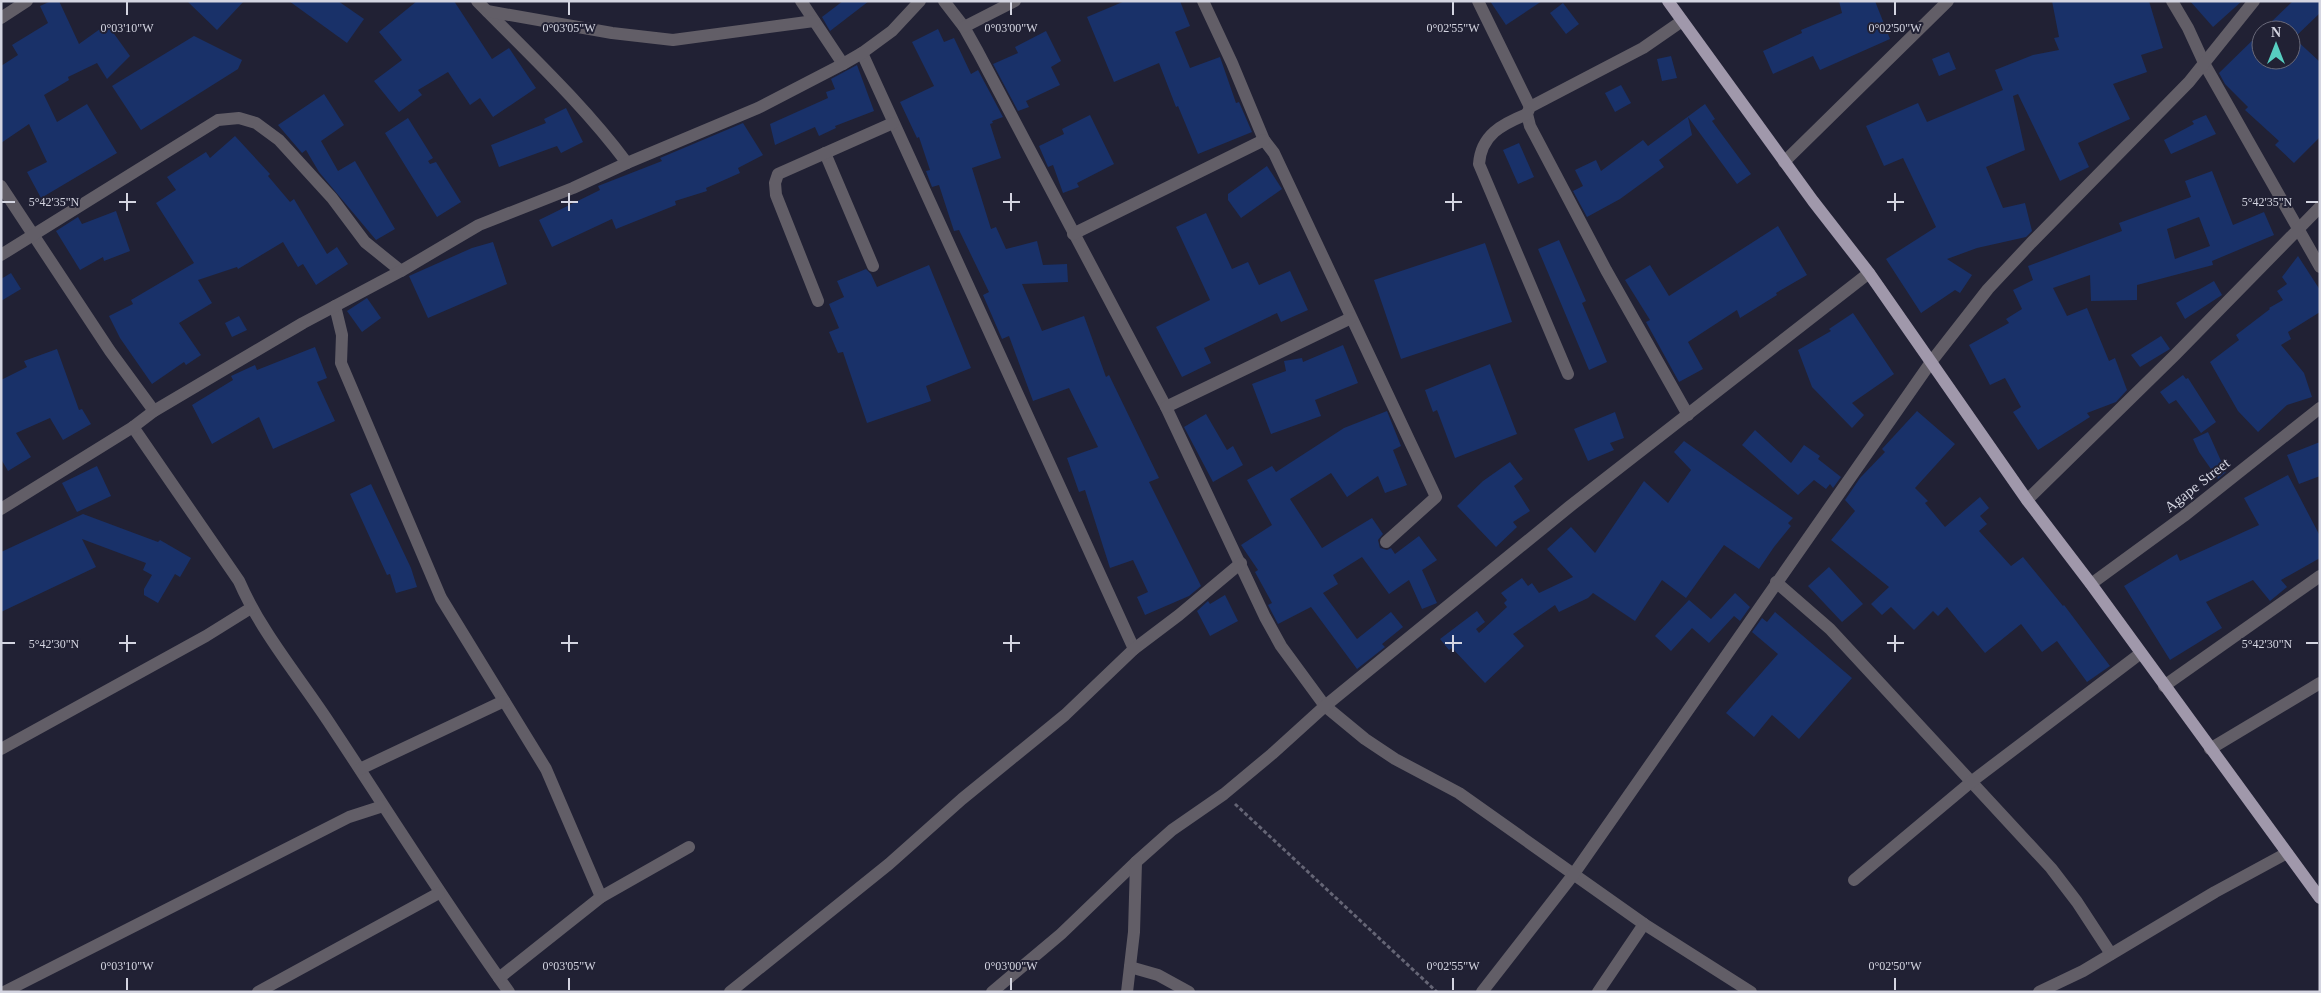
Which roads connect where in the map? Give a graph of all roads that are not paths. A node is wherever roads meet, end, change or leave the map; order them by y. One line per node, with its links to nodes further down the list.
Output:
1 (27, 1): 14 (street)
2 (477, 1): 13 (street)
3 (801, 1): 15 (street)
4 (920, 1): 18 (street)
5 (944, 1): 17 (street)
6 (1015, 1): 17 (street)
7 (1203, 1): 23 (street)
8 (1478, 1): 21 (street)
9 (1668, 1): 16 (main road)
10 (1948, 1): 25 (street)
11 (2172, 1): 20 (street)
12 (2254, 1): 20 (street)
13 (487, 12): 15 (street); 26 (street)
14 (1, 18)
15 (814, 21): 19 (street)
16 (1682, 21): 21 (street); 25 (main road)
17 (964, 27): 31 (street)
18 (862, 53): 19 (street); 22 (street)
19 (843, 64): 26 (street)
20 (2205, 64): 29 (street); 40 (street)
21 (1528, 110): 41 (street); 45 (street)
22 (893, 123): 24 (street); 55 (street)
23 (1264, 140): 31 (street); 39 (street)
24 (825, 153): 33 (street); 37 (street)
25 (1784, 162): 36 (main road)
26 (627, 163): 35 (street)
27 (1, 186): 30 (street)
28 (2320, 208): 29 (street)
29 (2298, 230): 34 (street); 47 (street)
30 (33, 234): 32 (street); 35 (street); 44 (street)
31 (1073, 234): 42 (street)
32 (1, 255)
33 (873, 266)
34 (2320, 268)
35 (401, 271): 38 (street)
36 (1870, 273): 40 (main road); 45 (street)
37 (818, 301)
38 (335, 306): 44 (street); 59 (street)
39 (1351, 318): 42 (street); 49 (street)
40 (1931, 362): 47 (main road); 52 (street)
41 (1568, 374)
42 (1166, 407): 50 (street)
43 (2320, 408): 53 (street, Agape Street)
44 (154, 411): 46 (street)
45 (1688, 415): 60 (street)
46 (133, 427): 48 (street); 54 (street)
47 (2027, 500): 53 (main road)
48 (1, 509)
49 (1386, 542)
50 (1241, 563): 55 (street); 60 (street)
51 (2320, 576): 57 (street)
52 (1776, 582): 64 (street); 69 (street)
53 (2091, 584): 56 (main road)
54 (251, 608): 61 (street); 63 (street)
55 (1134, 648): 83 (street)
56 (2141, 653): 57 (main road); 64 (street)
57 (2164, 686): 62 (main road)
58 (2318, 689): 62 (street)
59 (504, 701): 63 (street); 73 (street)
60 (1325, 706): 68 (street); 69 (street)
61 (1, 749)
62 (2210, 749): 67 (main road)
63 (360, 769): 65 (street)
64 (1971, 782): 70 (street); 76 (street)
65 (383, 806): 72 (street); 80 (street)
66 (689, 847): 73 (street)
67 (2287, 853): 71 (main road); 76 (street)
68 (1136, 862): 77 (street); 84 (street)
69 (1572, 875): 75 (street); 87 (street)
70 (1854, 880)
71 (2316, 883): 74 (main road)
72 (439, 893): 78 (street); 81 (street)
73 (601, 897): 78 (street)
74 (2320, 898)
75 (1644, 924): 79 (street); 88 (street)
76 (2111, 954): 89 (street)
77 (1130, 966): 85 (street); 86 (street)
78 (499, 978): 82 (street)
79 (1745, 990)
80 (4, 992)
81 (258, 992)
82 (509, 992)
83 (730, 992)
84 (992, 992)
85 (1127, 992)
86 (1189, 992)
87 (1482, 992)
88 (1598, 992)
89 (2039, 992)

